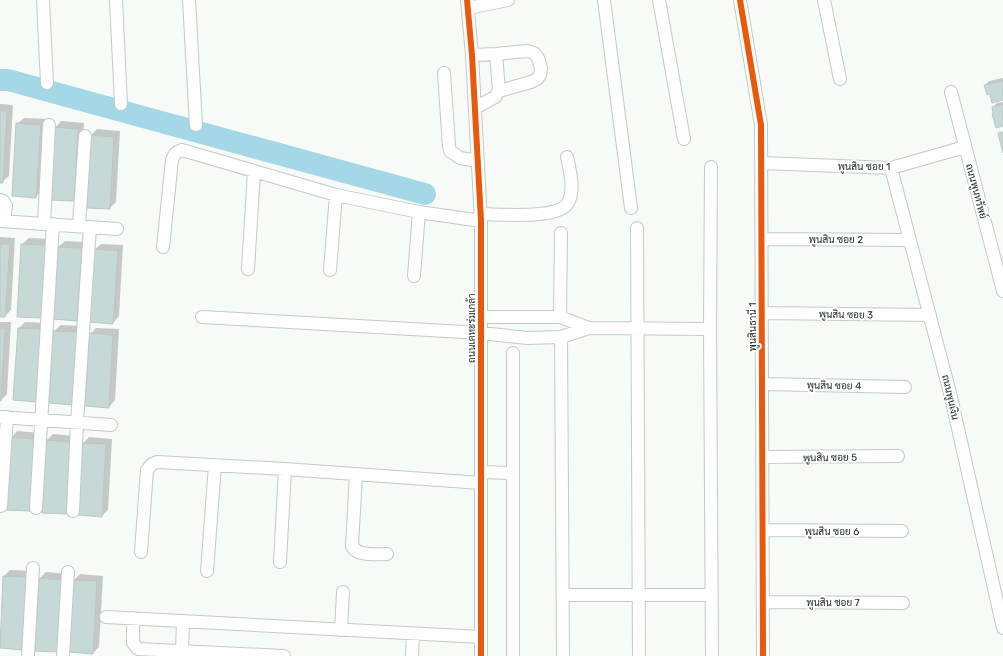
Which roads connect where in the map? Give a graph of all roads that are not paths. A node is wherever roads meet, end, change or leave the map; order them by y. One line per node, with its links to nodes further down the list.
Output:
1 (43, 0): 14 (street)
2 (116, 0): 17 (street)
3 (189, 0): 20 (street)
4 (508, 0): 9 (street)
5 (604, 0): 32 (street)
6 (659, 0): 22 (street)
7 (740, 0): 26 (street, พูนสินธานี 1)
8 (824, 0): 13 (street)
9 (467, 4): 11 (street, ถนนเคหะร่มเกล้า)
10 (496, 54): 11 (street); 15 (street); 15 (street)
11 (472, 55): 18 (street, ถนนเคหะร่มเกล้า)
12 (444, 73): 25 (street)
13 (840, 79)
14 (47, 83)
15 (499, 90): 18 (street)
16 (951, 92): 23 (street, ถนนพูนทรัพย์)
17 (121, 104)
18 (475, 108): 25 (street, ถนนเคหะร่มเกล้า)
19 (49, 125): 36 (street)
20 (196, 125)
21 (85, 136): 37 (street)
22 (684, 139)
23 (965, 148): 28 (street, พูนสิน ซอย 1); 47 (street, ถนนพูนทรัพย์)
24 (567, 157): 34 (street)
25 (478, 161): 34 (street, ถนนเคหะร่มเกล้า)
26 (761, 163): 28 (street, พูนสิน ซอย 1); 41 (street, พูนสินธานี 1)
27 (711, 167): 56 (street)
28 (890, 168): 42 (street, ถนนพูนเงิน)
29 (254, 171): 30 (street); 43 (street); 44 (street)
30 (336, 195): 33 (street); 45 (street)
31 (0, 200): 35 (street)
32 (631, 208)
33 (419, 212): 34 (street); 46 (street)
34 (481, 218): 51 (street, ถนนเคหะร่มเกล้า)
35 (2, 221): 36 (street)
36 (49, 224): 37 (street); 64 (street)
37 (84, 226): 39 (street); 65 (street)
38 (637, 228): 55 (street)
39 (117, 229)
40 (561, 233): 52 (street)
41 (762, 239): 42 (street, พูนสิน ซอย 2); 48 (street, พูนสินธานี 1)
42 (910, 240): 49 (street, ถนนพูนเงิน)
43 (164, 247)
44 (248, 269)
45 (330, 270)
46 (414, 276)
47 (1003, 291)
48 (762, 313): 49 (street, พูนสิน ซอย 3); 61 (street, พูนสินธานี 1)
49 (930, 315): 91 (street, ถนนพูนเงิน)
50 (202, 317): 57 (street)
51 (481, 317): 53 (street); 57 (street, ถนนเคหะร่มเกล้า)
52 (560, 317): 53 (street); 54 (street)
53 (546, 318): 59 (street)
54 (589, 328): 55 (street); 58 (street)
55 (638, 329): 56 (street); 86 (street)
56 (710, 329): 88 (street)
57 (481, 333): 59 (street); 73 (street, ถนนเคหะร่มเกล้า)
58 (561, 337): 59 (street); 87 (street)
59 (546, 338)
60 (513, 353): 71 (street)
61 (763, 384): 62 (street, พูนสิน ซอย 4); 68 (street, พูนสินธานี 1)
62 (905, 387)
63 (3, 417): 64 (street); 74 (street)
64 (41, 420): 65 (street); 75 (street)
65 (77, 423): 66 (street); 76 (street)
66 (110, 425)
67 (898, 456): 68 (street, พูนสิน ซอย 5)
68 (762, 457): 77 (street, พูนสินธานี 1)
69 (215, 465): 70 (street); 79 (street); 83 (street)
70 (285, 469): 72 (street); 81 (street)
71 (512, 473): 73 (street); 105 (street)
72 (356, 474): 73 (street); 80 (street)
73 (481, 477): 98 (street, ถนนเคหะร่มเกล้า)
74 (1, 506)
75 (36, 508)
76 (73, 511)
77 (763, 530): 78 (street, พูนสิน ซอย 6); 89 (street, พูนสินธานี 1)
78 (902, 531)
79 (141, 552)
80 (387, 554)
81 (280, 562)
82 (33, 568): 100 (street)
83 (207, 571)
84 (68, 572): 101 (street)
85 (343, 592): 96 (street)
86 (639, 594): 87 (street); 88 (street); 107 (street)
87 (563, 595): 106 (street)
88 (712, 595): 108 (street)
89 (763, 602): 90 (street, พูนสิน ซอย 7); 109 (street, พูนสินธานี 1)
90 (903, 603)
91 (1000, 603): 95 (street, ถนนพูนเงิน)
92 (106, 617): 93 (street)
93 (133, 618): 94 (street); 99 (street)
94 (183, 621): 96 (street); 99 (street)
95 (1003, 628)
96 (341, 630): 97 (street)
97 (413, 634): 98 (street); 103 (street)
98 (481, 636): 104 (street, ถนนเคหะร่มเกล้า)
99 (182, 651): 102 (street)
100 (28, 656)
101 (63, 656)
102 (284, 656)
103 (412, 656)
104 (481, 656)
105 (513, 656)
106 (563, 656)
107 (639, 656)
108 (712, 656)
109 (763, 656)

